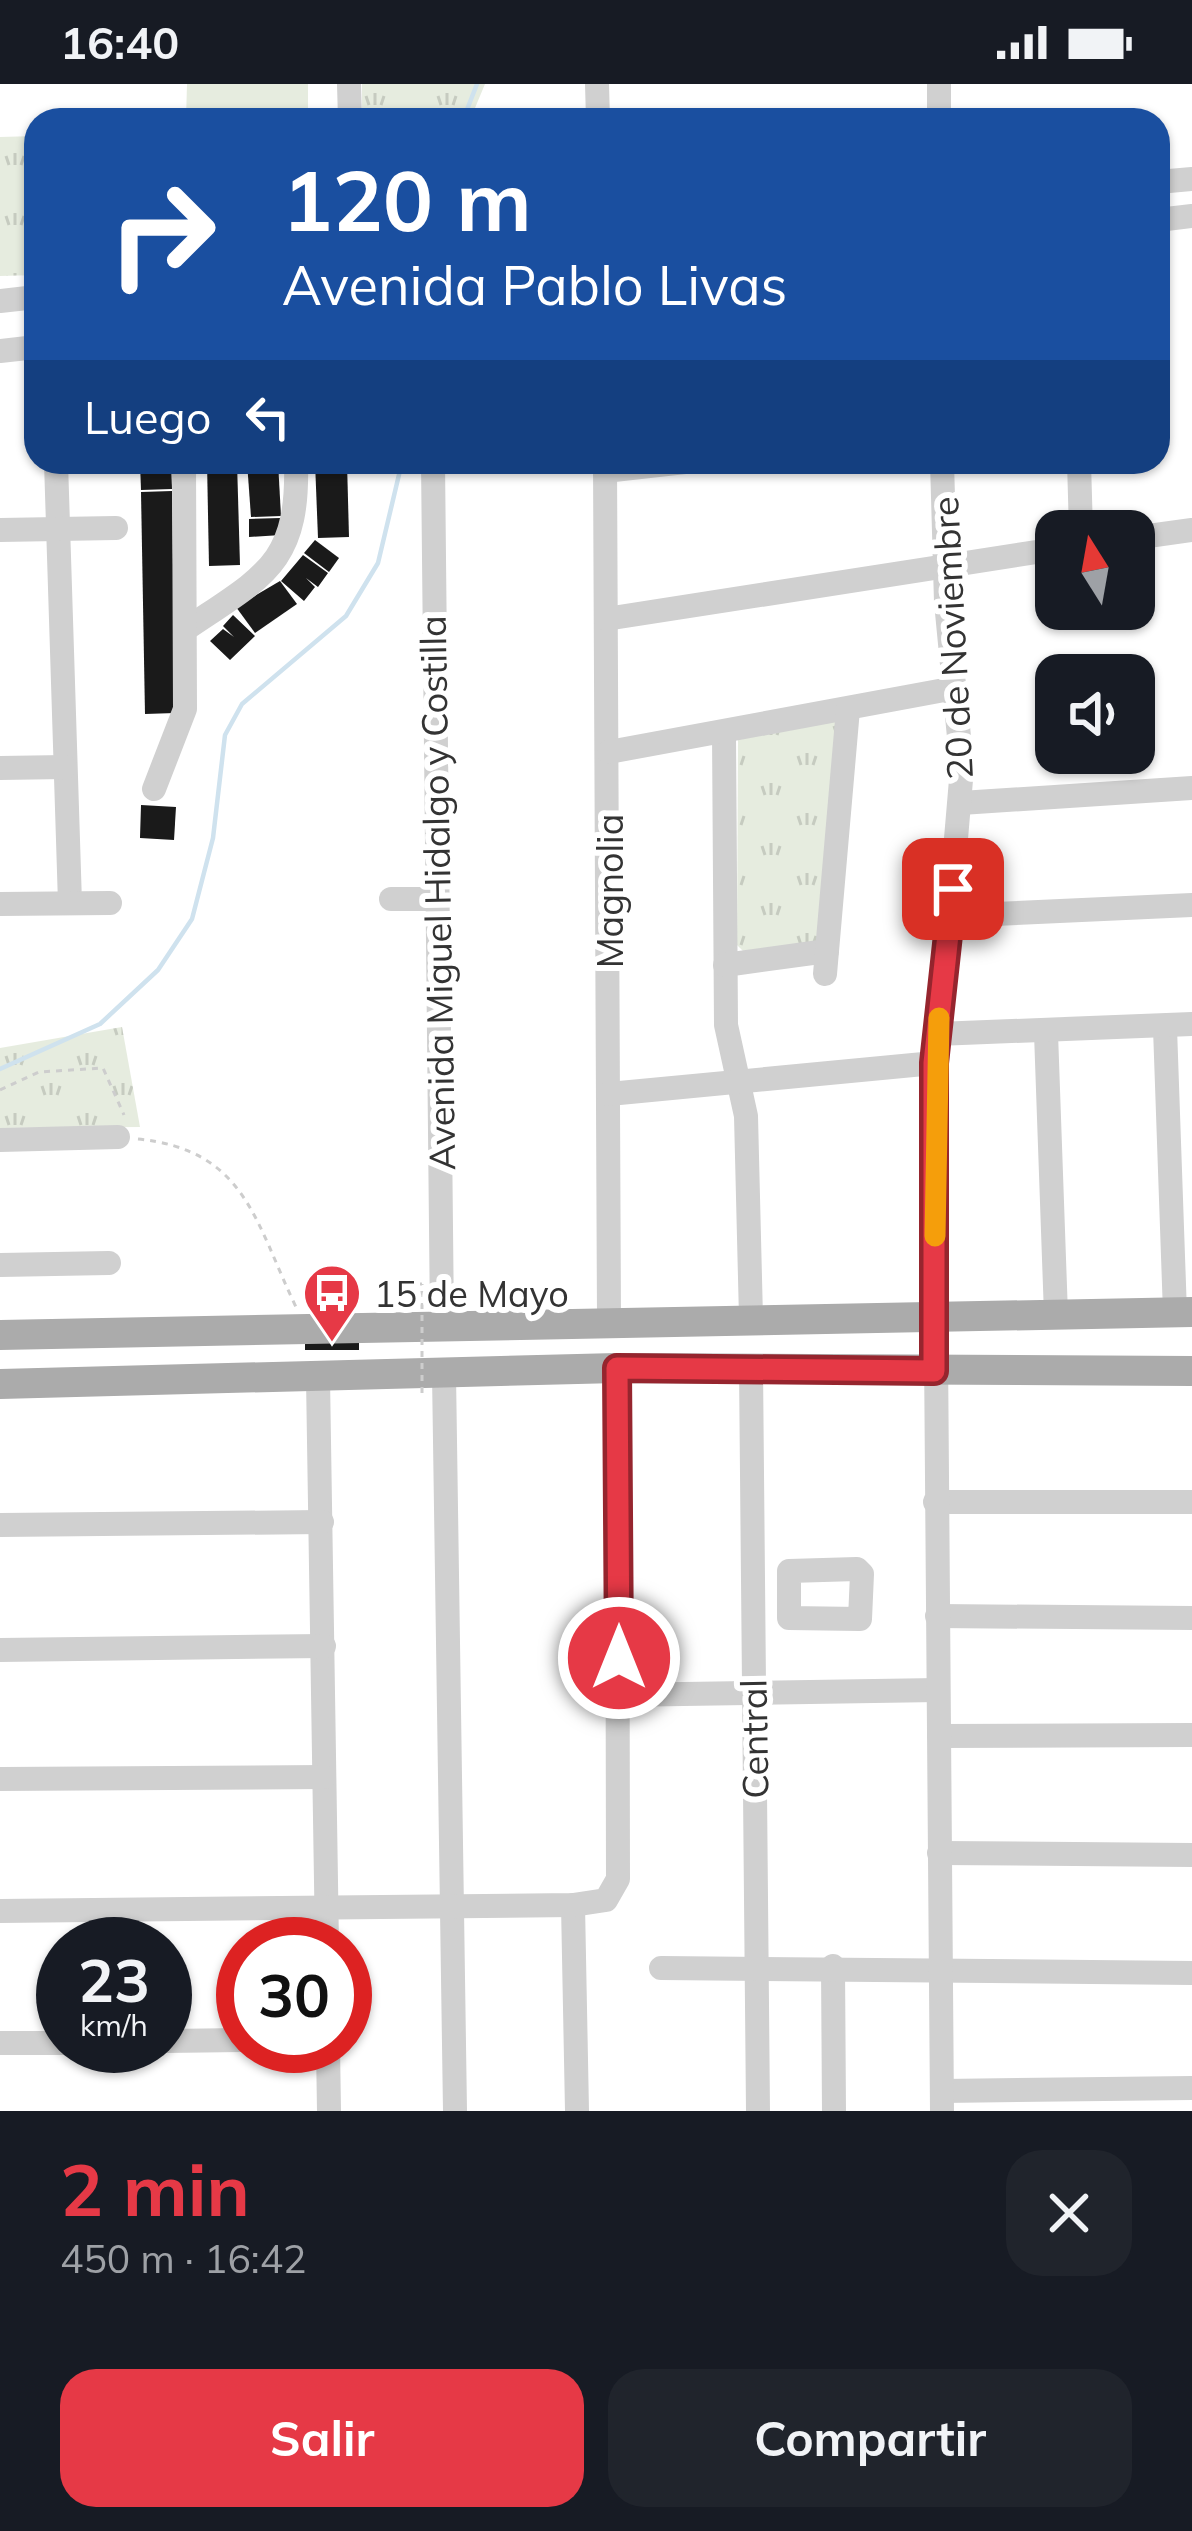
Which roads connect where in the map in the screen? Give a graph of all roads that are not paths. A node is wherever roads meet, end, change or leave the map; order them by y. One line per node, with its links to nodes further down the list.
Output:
1 (56, 474): 10 (street)
2 (184, 474): 17 (street)
3 (296, 474): 17 (street)
4 (433, 474): 27 (street, Avenida Miguel Hidalgo y Costilla)
5 (605, 474): 16 (street, Magnolia)
6 (942, 474): 15 (street, 20 de Noviembre)
7 (1079, 474): 8 (street)
8 (1080, 510)
9 (116, 528): 10 (street)
10 (57, 529): 11 (street); 22 (street)
11 (0, 530)
12 (1189, 531): 13 (street)
13 (1155, 535)
14 (1035, 552): 15 (street)
15 (945, 564): 16 (street); 18 (street, 20 de Noviembre)
16 (606, 619): 21 (street, Magnolia)
17 (186, 629): 25 (street)
18 (956, 688): 19 (street); 26 (street, 20 de Noviembre)
19 (848, 709): 20 (street); 34 (street)
20 (724, 733): 21 (street); 34 (street)
21 (609, 752): 41 (street, Magnolia)
22 (65, 767): 23 (street); 31 (street)
23 (0, 768)
24 (1192, 788): 26 (street)
25 (154, 789)
26 (961, 803): 33 (street, 20 de Noviembre)
27 (439, 898): 28 (street); 51 (street, Avenida Miguel Hidalgo y Costilla)
28 (391, 899)
29 (110, 902): 31 (street)
30 (0, 904): 31 (street)
31 (70, 904)
32 (1192, 905): 33 (street)
33 (950, 916): 38 (street, 20 de Noviembre)
34 (725, 965): 40 (street)
35 (1192, 1024): 36 (street)
36 (1165, 1028): 37 (street); 46 (street)
37 (1046, 1033): 38 (street); 47 (street)
38 (938, 1034): 39 (street, 20 de Noviembre)
39 (934, 1063): 40 (street); 48 (street, 20 de Noviembre)
40 (738, 1082): 41 (street); 49 (street)
41 (610, 1094): 50 (street, Magnolia)
42 (118, 1137): 43 (street)
43 (0, 1141)
44 (109, 1263): 45 (street)
45 (0, 1265)
46 (1183, 1312): 47 (main road)
47 (1056, 1315): 48 (main road)
48 (934, 1316): 49 (main road); 55 (street, 20 de Noviembre)
49 (751, 1318): 50 (main road)
50 (609, 1320): 51 (main road)
51 (442, 1324): 52 (main road)
52 (0, 1335)
53 (751, 1367): 54 (main road); 55 (main road); 65 (street, Central)
54 (617, 1368): 59 (main road); 72 (street)
55 (934, 1371): 56 (main road); 60 (street, 20 de Noviembre)
56 (1192, 1371)
57 (319, 1378): 58 (main road); 59 (main road); 62 (street)
58 (0, 1384)
59 (433, 1384): 80 (street)
60 (935, 1502): 61 (street); 66 (street, 20 de Noviembre)
61 (1192, 1502)
62 (322, 1522): 63 (street); 68 (street)
63 (0, 1525)
64 (786, 1592): 65 (street)
65 (752, 1593): 71 (street, Central)
66 (937, 1616): 67 (street); 70 (street, 20 de Noviembre)
67 (1192, 1618)
68 (324, 1646): 69 (street); 75 (street)
69 (0, 1650)
70 (938, 1690): 71 (street); 73 (street, 20 de Noviembre)
71 (754, 1694): 72 (street); 84 (street, Central)
72 (619, 1695): 79 (street)
73 (939, 1736): 74 (street); 77 (street, 20 de Noviembre)
74 (1192, 1736)
75 (324, 1777): 76 (street); 81 (street)
76 (0, 1779)
77 (939, 1852): 78 (street); 86 (street, 20 de Noviembre)
78 (1192, 1855)
79 (572, 1905): 80 (street); 96 (street)
80 (452, 1906): 81 (street); 95 (street)
81 (327, 1908): 82 (street); 83 (street)
82 (0, 1911)
83 (327, 1917)
84 (757, 1966): 85 (street); 87 (street); 97 (street, Central)
85 (833, 1966): 86 (street); 98 (street)
86 (940, 1966): 88 (street); 93 (street, 20 de Noviembre)
87 (661, 1968)
88 (1192, 1972)
89 (0, 2043): 90 (street)
90 (36, 2043)
91 (328, 2073): 94 (street)
92 (1192, 2088): 93 (street)
93 (942, 2101)
94 (329, 2111)
95 (455, 2111)
96 (577, 2111)
97 (758, 2111)
98 (834, 2111)

